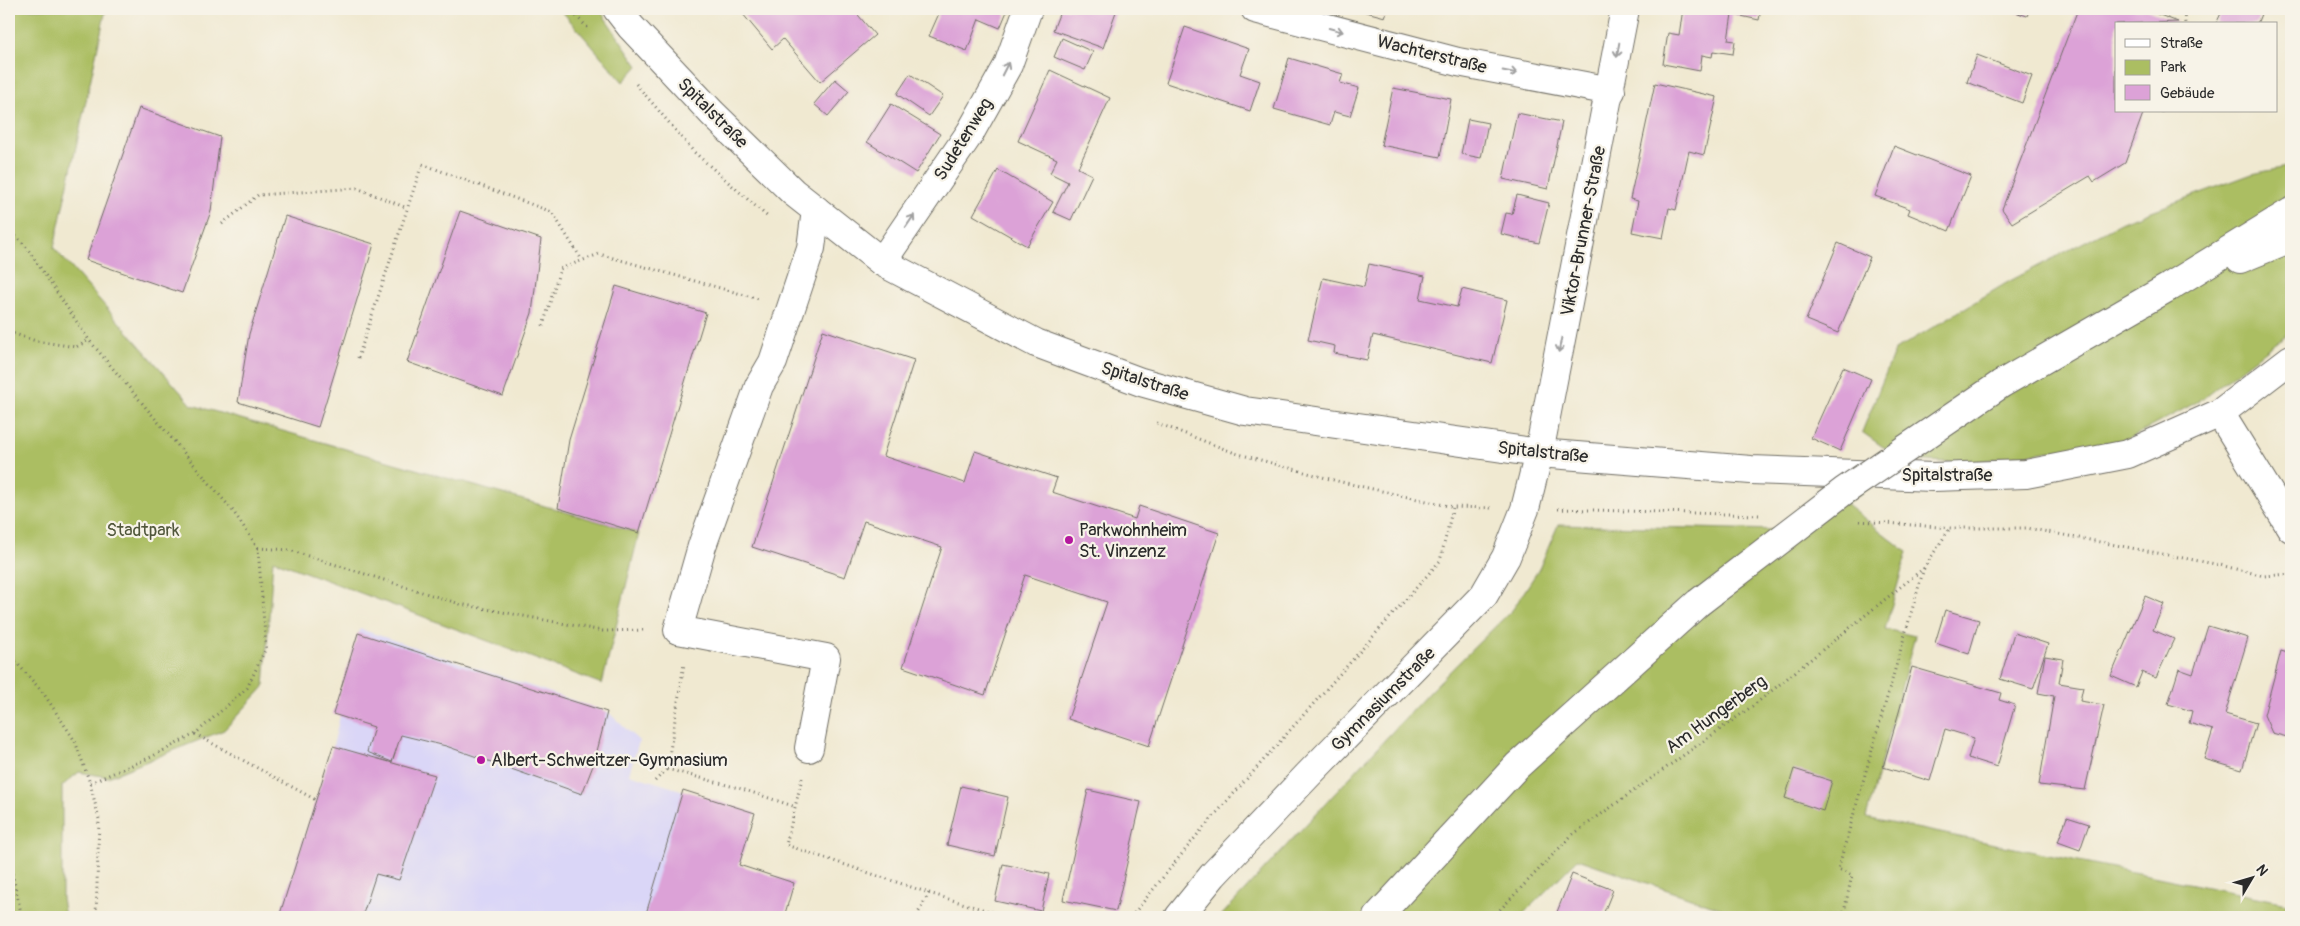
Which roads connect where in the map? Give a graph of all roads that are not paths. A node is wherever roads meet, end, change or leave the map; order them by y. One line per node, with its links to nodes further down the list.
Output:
1 (617, 9): 6 (main road, Spitalstraße)
2 (1028, 9): 9 (main road, Sudetenweg, one-way to 2)
3 (1255, 9): 5 (main road, Wachterstraße, one-way to 5)
4 (1625, 9): 5 (main road, Viktor-Brunner-Straße, one-way to 5)
5 (1611, 91): 13 (main road, Viktor-Brunner-Straße, one-way to 13)
6 (816, 210): 9 (main road, Spitalstraße); 15 (main road)
7 (2291, 212): 10 (main road)
8 (2291, 238): 10 (main road)
9 (882, 262): 13 (main road, Spitalstraße)
10 (2169, 287): 17 (main road, bridge)
11 (2291, 359): 12 (main road, Spitalstraße)
12 (2220, 413): 13 (main road, Spitalstraße); 14 (main road)
13 (1539, 453): 16 (main road, Gymnasiumstraße)
14 (2291, 528)
15 (809, 748)
16 (1179, 917)
17 (1377, 917)

